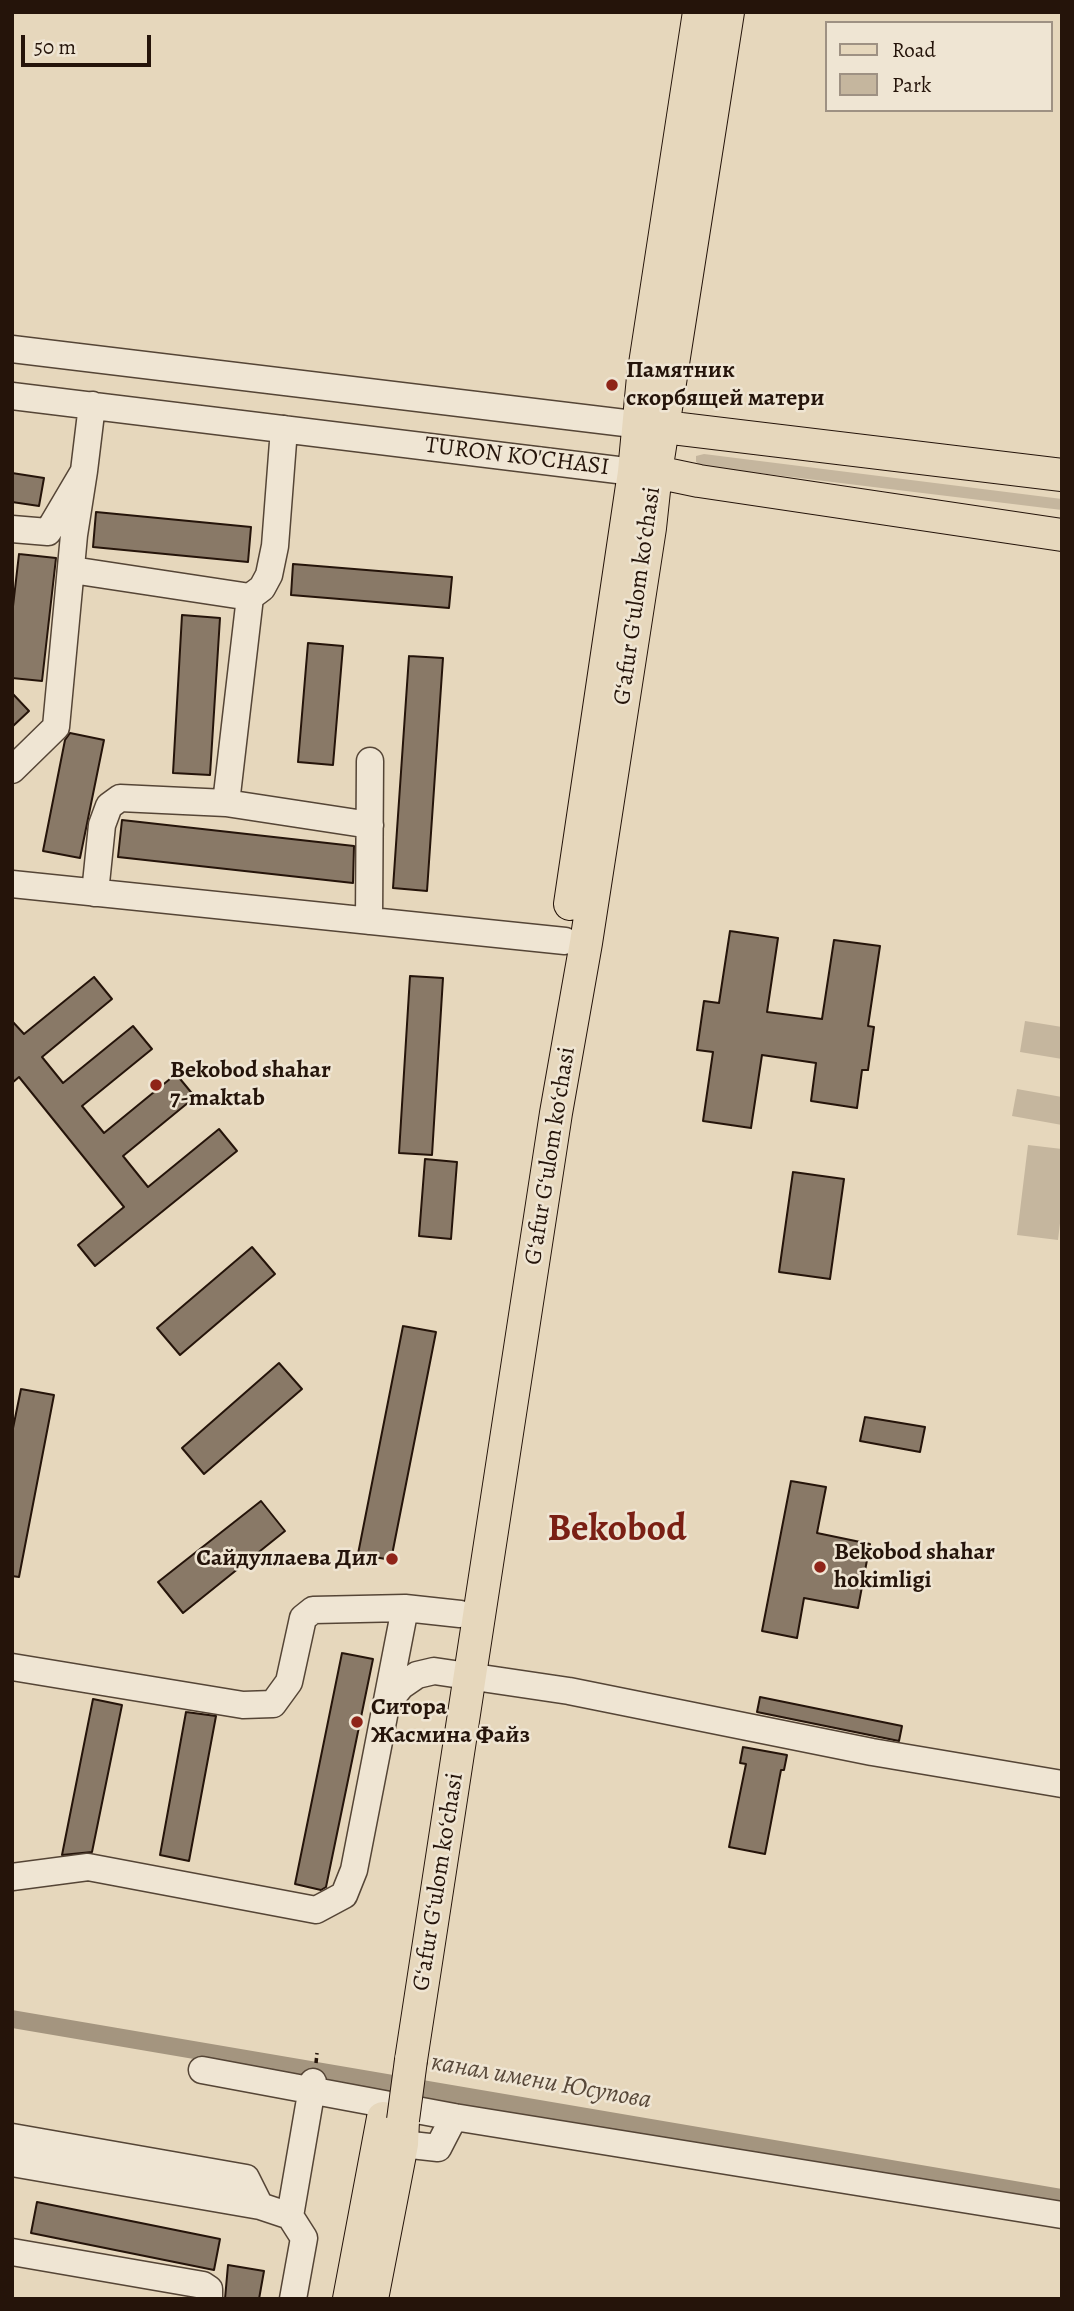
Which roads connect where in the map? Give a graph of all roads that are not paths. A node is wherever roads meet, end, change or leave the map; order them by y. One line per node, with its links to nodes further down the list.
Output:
1 (699, 12): 6 (main road, Gʻafur Gʻulom koʻchasi)
2 (728, 12): 6 (main road, Gʻafur Gʻulom koʻchasi)
3 (12, 349): 6 (street, TURON KO'CHASI)
4 (12, 396): 5 (street, TURON KO'CHASI)
5 (92, 405): 7 (street, TURON KO'CHASI); 8 (street)
6 (651, 426): 9 (main road, Gʻafur Gʻulom koʻchasi); 10 (main road, TURON KO'CHASI)
7 (284, 429): 9 (street, TURON KO'CHASI); 14 (street)
8 (84, 471): 11 (street); 13 (street)
9 (645, 472): 12 (main road, TURON KO'CHASI); 22 (main road, Gʻafur Gʻulom koʻchasi); 23 (main road, Gʻafur Gʻulom koʻchasi)
10 (1062, 475)
11 (12, 529)
12 (1062, 535)
13 (72, 570): 14 (street); 16 (street)
14 (250, 597): 17 (street)
15 (370, 761): 18 (street)
16 (12, 770)
17 (226, 803): 18 (street); 20 (street)
18 (370, 825): 21 (street)
19 (12, 884): 20 (street)
20 (95, 892): 21 (street)
21 (369, 920): 22 (street)
22 (565, 941): 23 (main road, Gʻafur Gʻulom koʻchasi)
23 (549, 1111): 25 (main road, Gʻafur Gʻulom koʻchasi); 27 (main road, Gʻafur Gʻulom koʻchasi)
24 (405, 1608): 25 (street); 26 (street); 28 (street)
25 (460, 1615): 27 (main road, Gʻafur Gʻulom koʻchasi)
26 (12, 1667)
27 (460, 1675): 28 (street); 29 (street); 34 (main road, Gʻafur Gʻulom koʻchasi, bridge)
28 (388, 1702): 30 (street)
29 (1062, 1784)
30 (12, 1877)
31 (202, 2070): 32 (street)
32 (312, 2086): 33 (street); 39 (street)
33 (454, 2117): 34 (street); 38 (street)
34 (396, 2127): 43 (main road, Gʻafur Gʻulom koʻchasi); 44 (main road, Gʻafur Gʻulom koʻchasi)
35 (12, 2137): 37 (street)
36 (12, 2164): 37 (street)
37 (260, 2206): 39 (street)
38 (1062, 2215)
39 (290, 2216): 42 (street)
40 (12, 2252): 41 (street)
41 (209, 2299)
42 (293, 2299)
43 (349, 2299)
44 (372, 2299)

